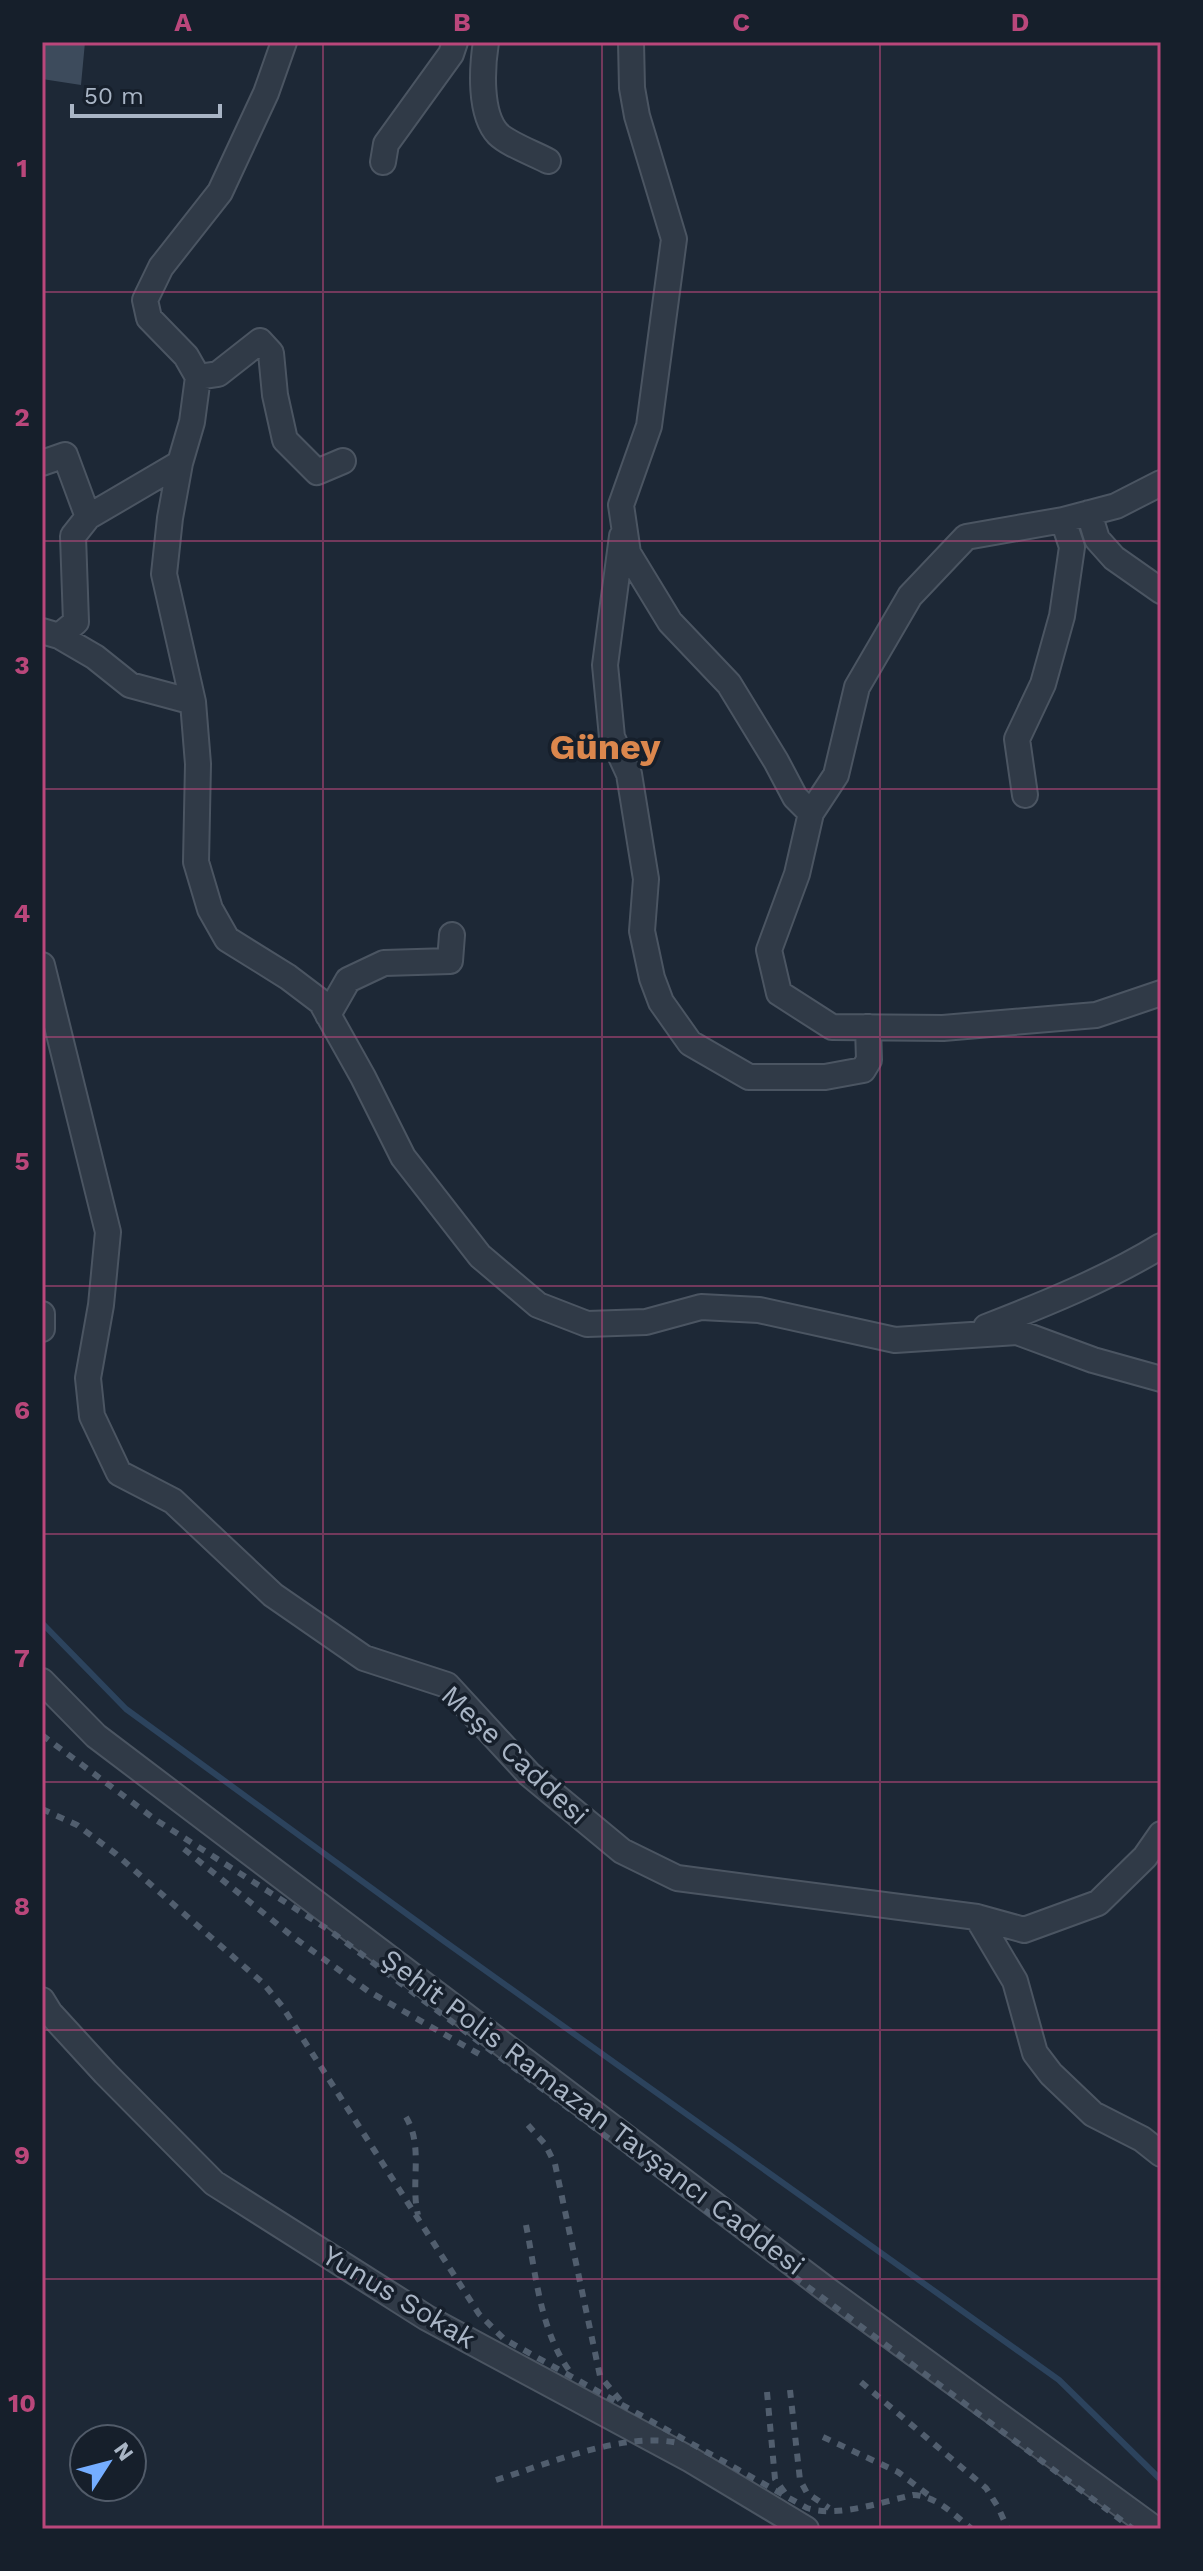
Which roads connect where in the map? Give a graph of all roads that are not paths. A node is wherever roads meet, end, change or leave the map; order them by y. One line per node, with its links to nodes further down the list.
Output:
1 (284, 42): 7 (street)
2 (455, 42): 6 (street)
3 (486, 42): 5 (street)
4 (631, 42): 15 (street)
5 (548, 161)
6 (383, 162)
7 (198, 377): 8 (street); 10 (street)
8 (343, 461)
9 (42, 463): 13 (street)
10 (180, 463): 13 (street); 18 (street)
11 (1161, 483): 12 (street)
12 (1089, 513): 14 (street); 16 (street)
13 (88, 517): 17 (street)
14 (1063, 520): 19 (street); 20 (street)
15 (624, 525): 20 (street); 25 (street)
16 (1161, 591)
17 (50, 633): 18 (street)
18 (193, 702): 24 (street)
19 (1025, 795)
20 (811, 813): 25 (street)
21 (452, 935): 24 (street)
22 (42, 965): 33 (street, Meşe Caddesi)
23 (1161, 993): 25 (street)
24 (328, 1015): 29 (street)
25 (868, 1027)
26 (1161, 1246): 29 (street)
27 (42, 1314): 28 (street)
28 (42, 1329)
29 (965, 1335): 30 (street)
30 (1161, 1379)
31 (42, 1681): 37 (street, Şehit Polis Ramazan Tavşancı Caddesi)
32 (1161, 1834): 33 (street, Meşe Caddesi)
33 (977, 1917): 35 (street)
34 (42, 2000): 36 (street, Yunus Sokak)
35 (1161, 2154)
36 (806, 2529)
37 (1155, 2529)

